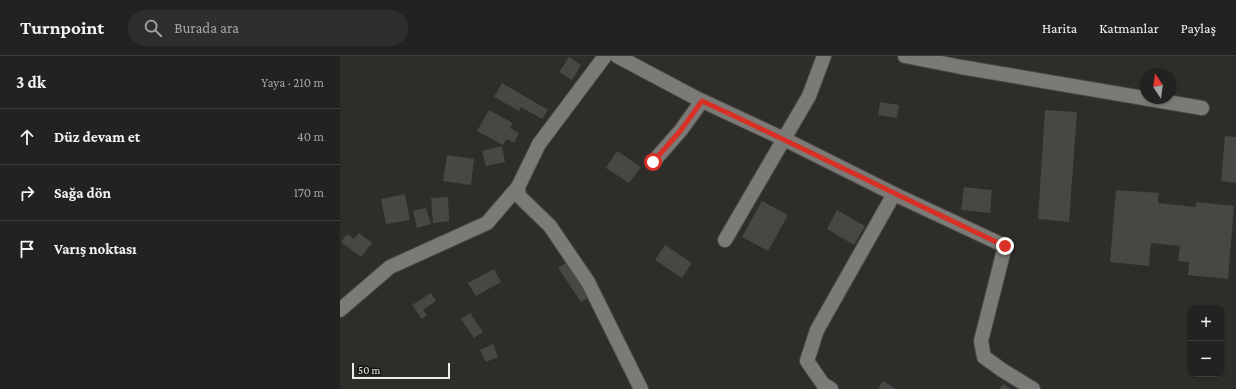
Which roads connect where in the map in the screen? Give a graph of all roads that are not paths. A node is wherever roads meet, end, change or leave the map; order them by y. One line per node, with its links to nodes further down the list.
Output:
1 (605, 56): 9 (street)
2 (617, 56): 5 (street)
3 (824, 56): 7 (street)
4 (905, 56): 6 (street)
5 (702, 101): 7 (street); 8 (street)
6 (1202, 108)
7 (784, 139): 10 (street); 11 (street)
8 (653, 162)
9 (518, 187): 12 (street); 14 (street)
10 (894, 194): 15 (street); 16 (street)
11 (725, 240)
12 (345, 299): 13 (street)
13 (340, 310)
14 (641, 389)
15 (831, 389)
16 (1033, 389)

